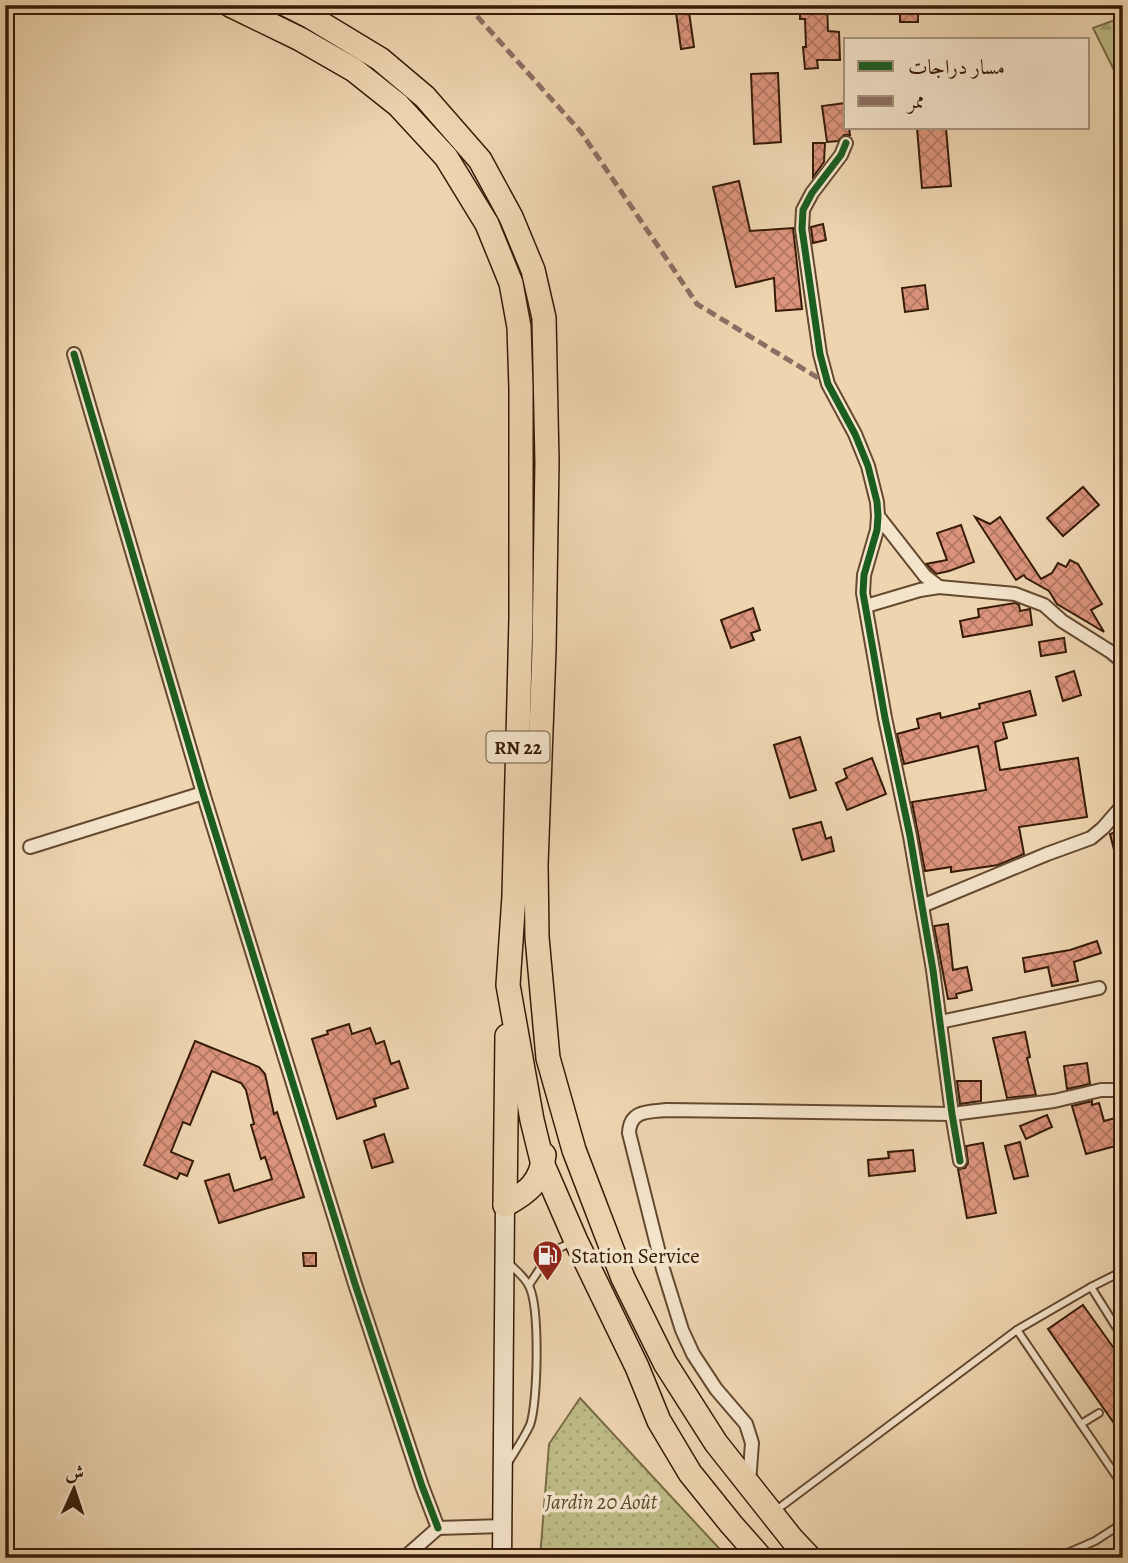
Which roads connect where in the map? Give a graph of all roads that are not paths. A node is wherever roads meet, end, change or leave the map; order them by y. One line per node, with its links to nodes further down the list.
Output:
1 (230, 5): 13 (highway, RN 22)
2 (287, 5): 16 (highway, RN 22)
3 (846, 143): 5 (street)
4 (74, 354): 9 (street)
5 (878, 516): 6 (street); 7 (street)
6 (939, 587): 7 (street); 8 (street)
7 (866, 606): 12 (street)
8 (1123, 662)
9 (203, 793): 11 (street); 37 (street)
10 (1123, 805): 12 (street)
11 (30, 847)
12 (922, 906): 15 (street)
13 (508, 985): 20 (highway, RN 22); 21 (highway)
14 (1099, 988): 15 (street)
15 (940, 1022): 18 (street)
16 (556, 1090): 20 (highway); 32 (highway, RN 22)
17 (1123, 1090): 18 (street)
18 (952, 1114): 19 (street); 32 (street)
19 (960, 1161)
20 (543, 1165): 21 (highway); 22 (highway, RN 22)
21 (505, 1205): 23 (main road)
22 (576, 1241): 25 (lane); 40 (highway, RN 22)
23 (504, 1257): 25 (lane); 31 (main road)
24 (1123, 1271): 26 (lane)
25 (529, 1285): 31 (lane)
26 (1091, 1287): 27 (lane); 28 (lane)
27 (1017, 1330): 30 (lane); 34 (lane)
28 (1123, 1338)
29 (1099, 1413): 30 (lane)
30 (1081, 1424): 33 (lane)
31 (503, 1471): 36 (main road)
32 (749, 1484): 34 (highway, RN 22)
33 (1123, 1486)
34 (772, 1513): 41 (highway, RN 22)
35 (1123, 1523): 42 (lane)
36 (502, 1526): 37 (street); 39 (main road)
37 (438, 1528): 38 (street)
38 (404, 1558)
39 (502, 1558)
40 (761, 1558)
41 (810, 1558)
42 (1056, 1558)

